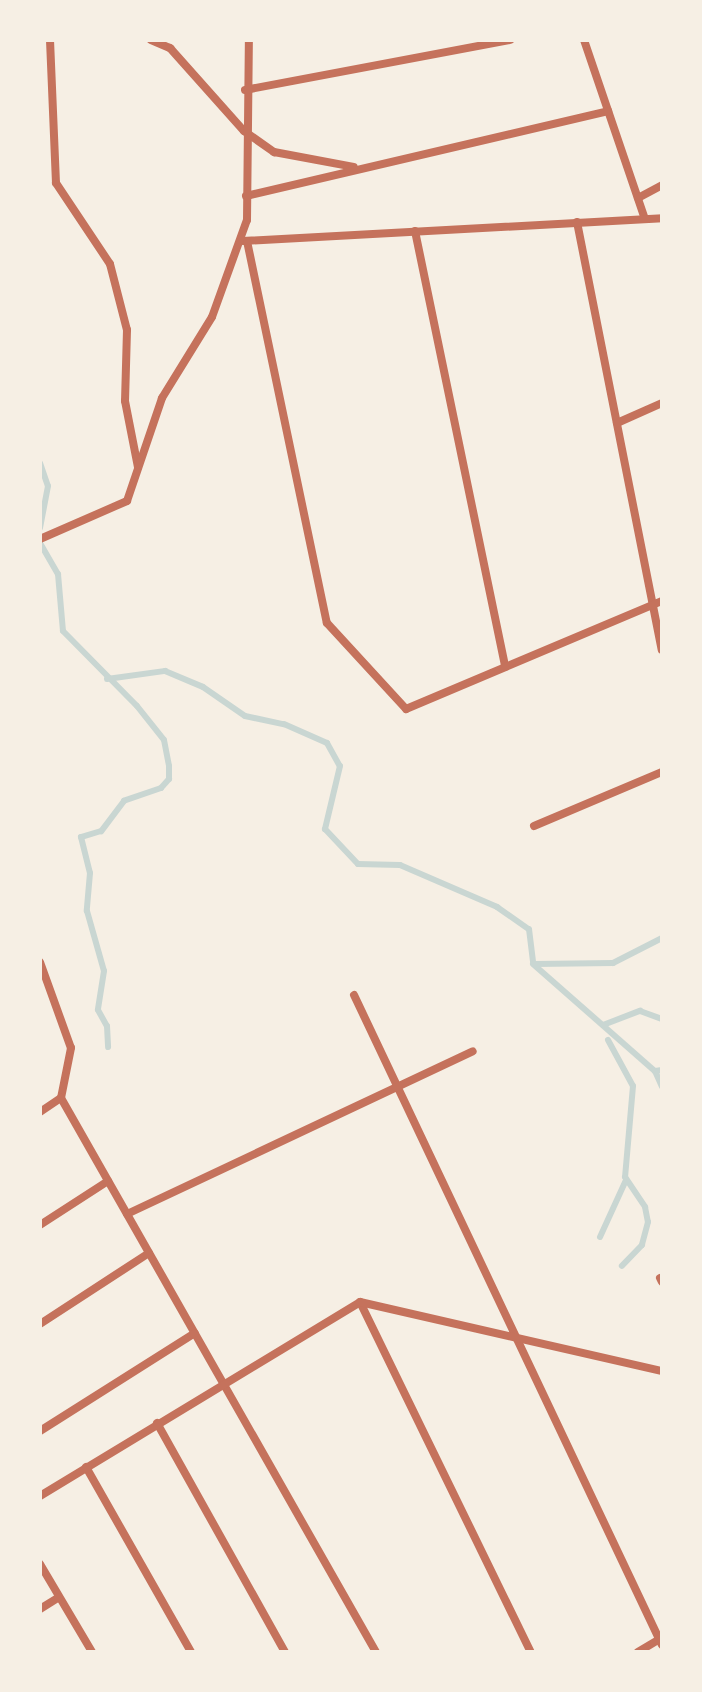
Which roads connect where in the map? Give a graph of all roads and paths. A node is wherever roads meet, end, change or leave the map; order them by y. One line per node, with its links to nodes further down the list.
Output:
1 (50, 40): 20 (street)
2 (151, 40): 8 (street)
3 (249, 40): 6 (street)
4 (510, 40): 6 (street)
5 (584, 40): 7 (street)
6 (245, 90): 8 (street)
7 (608, 111): 9 (street); 12 (street)
8 (244, 131): 9 (street); 11 (street)
9 (363, 168): 11 (street)
10 (662, 185): 12 (street)
11 (246, 196): 17 (street)
12 (638, 198): 14 (street)
13 (662, 218): 14 (street)
14 (645, 219): 15 (street)
15 (577, 222): 16 (street); 19 (street)
16 (415, 231): 17 (street); 24 (street)
17 (243, 241): 20 (street); 24 (street)
18 (662, 403): 19 (street)
19 (617, 423): 22 (street)
20 (138, 468): 21 (street)
21 (40, 539)
22 (658, 603): 23 (street); 24 (street)
23 (662, 650)
24 (505, 667)
25 (662, 772): 26 (street)
26 (534, 826)
27 (40, 962): 31 (street)
28 (354, 995): 30 (street)
29 (473, 1051): 30 (street)
30 (397, 1086): 34 (street); 40 (street)
31 (61, 1098): 32 (street); 33 (street)
32 (40, 1112)
33 (108, 1181): 34 (street); 35 (street)
34 (127, 1214): 36 (street)
35 (40, 1225)
36 (149, 1253): 38 (street); 39 (street)
37 (360, 1302): 40 (street); 42 (street); 55 (street)
38 (40, 1324)
39 (195, 1333): 42 (street); 44 (street)
40 (516, 1338): 41 (street); 50 (street)
41 (662, 1371)
42 (222, 1382): 43 (street); 54 (street)
43 (157, 1423): 45 (street); 53 (street)
44 (40, 1431)
45 (86, 1467): 46 (street); 52 (street)
46 (40, 1496)
47 (40, 1564): 48 (street)
48 (59, 1597): 49 (street); 51 (street)
49 (40, 1609)
50 (661, 1641): 56 (street)
51 (92, 1652)
52 (191, 1652)
53 (285, 1652)
54 (376, 1652)
55 (531, 1652)
56 (638, 1652)

